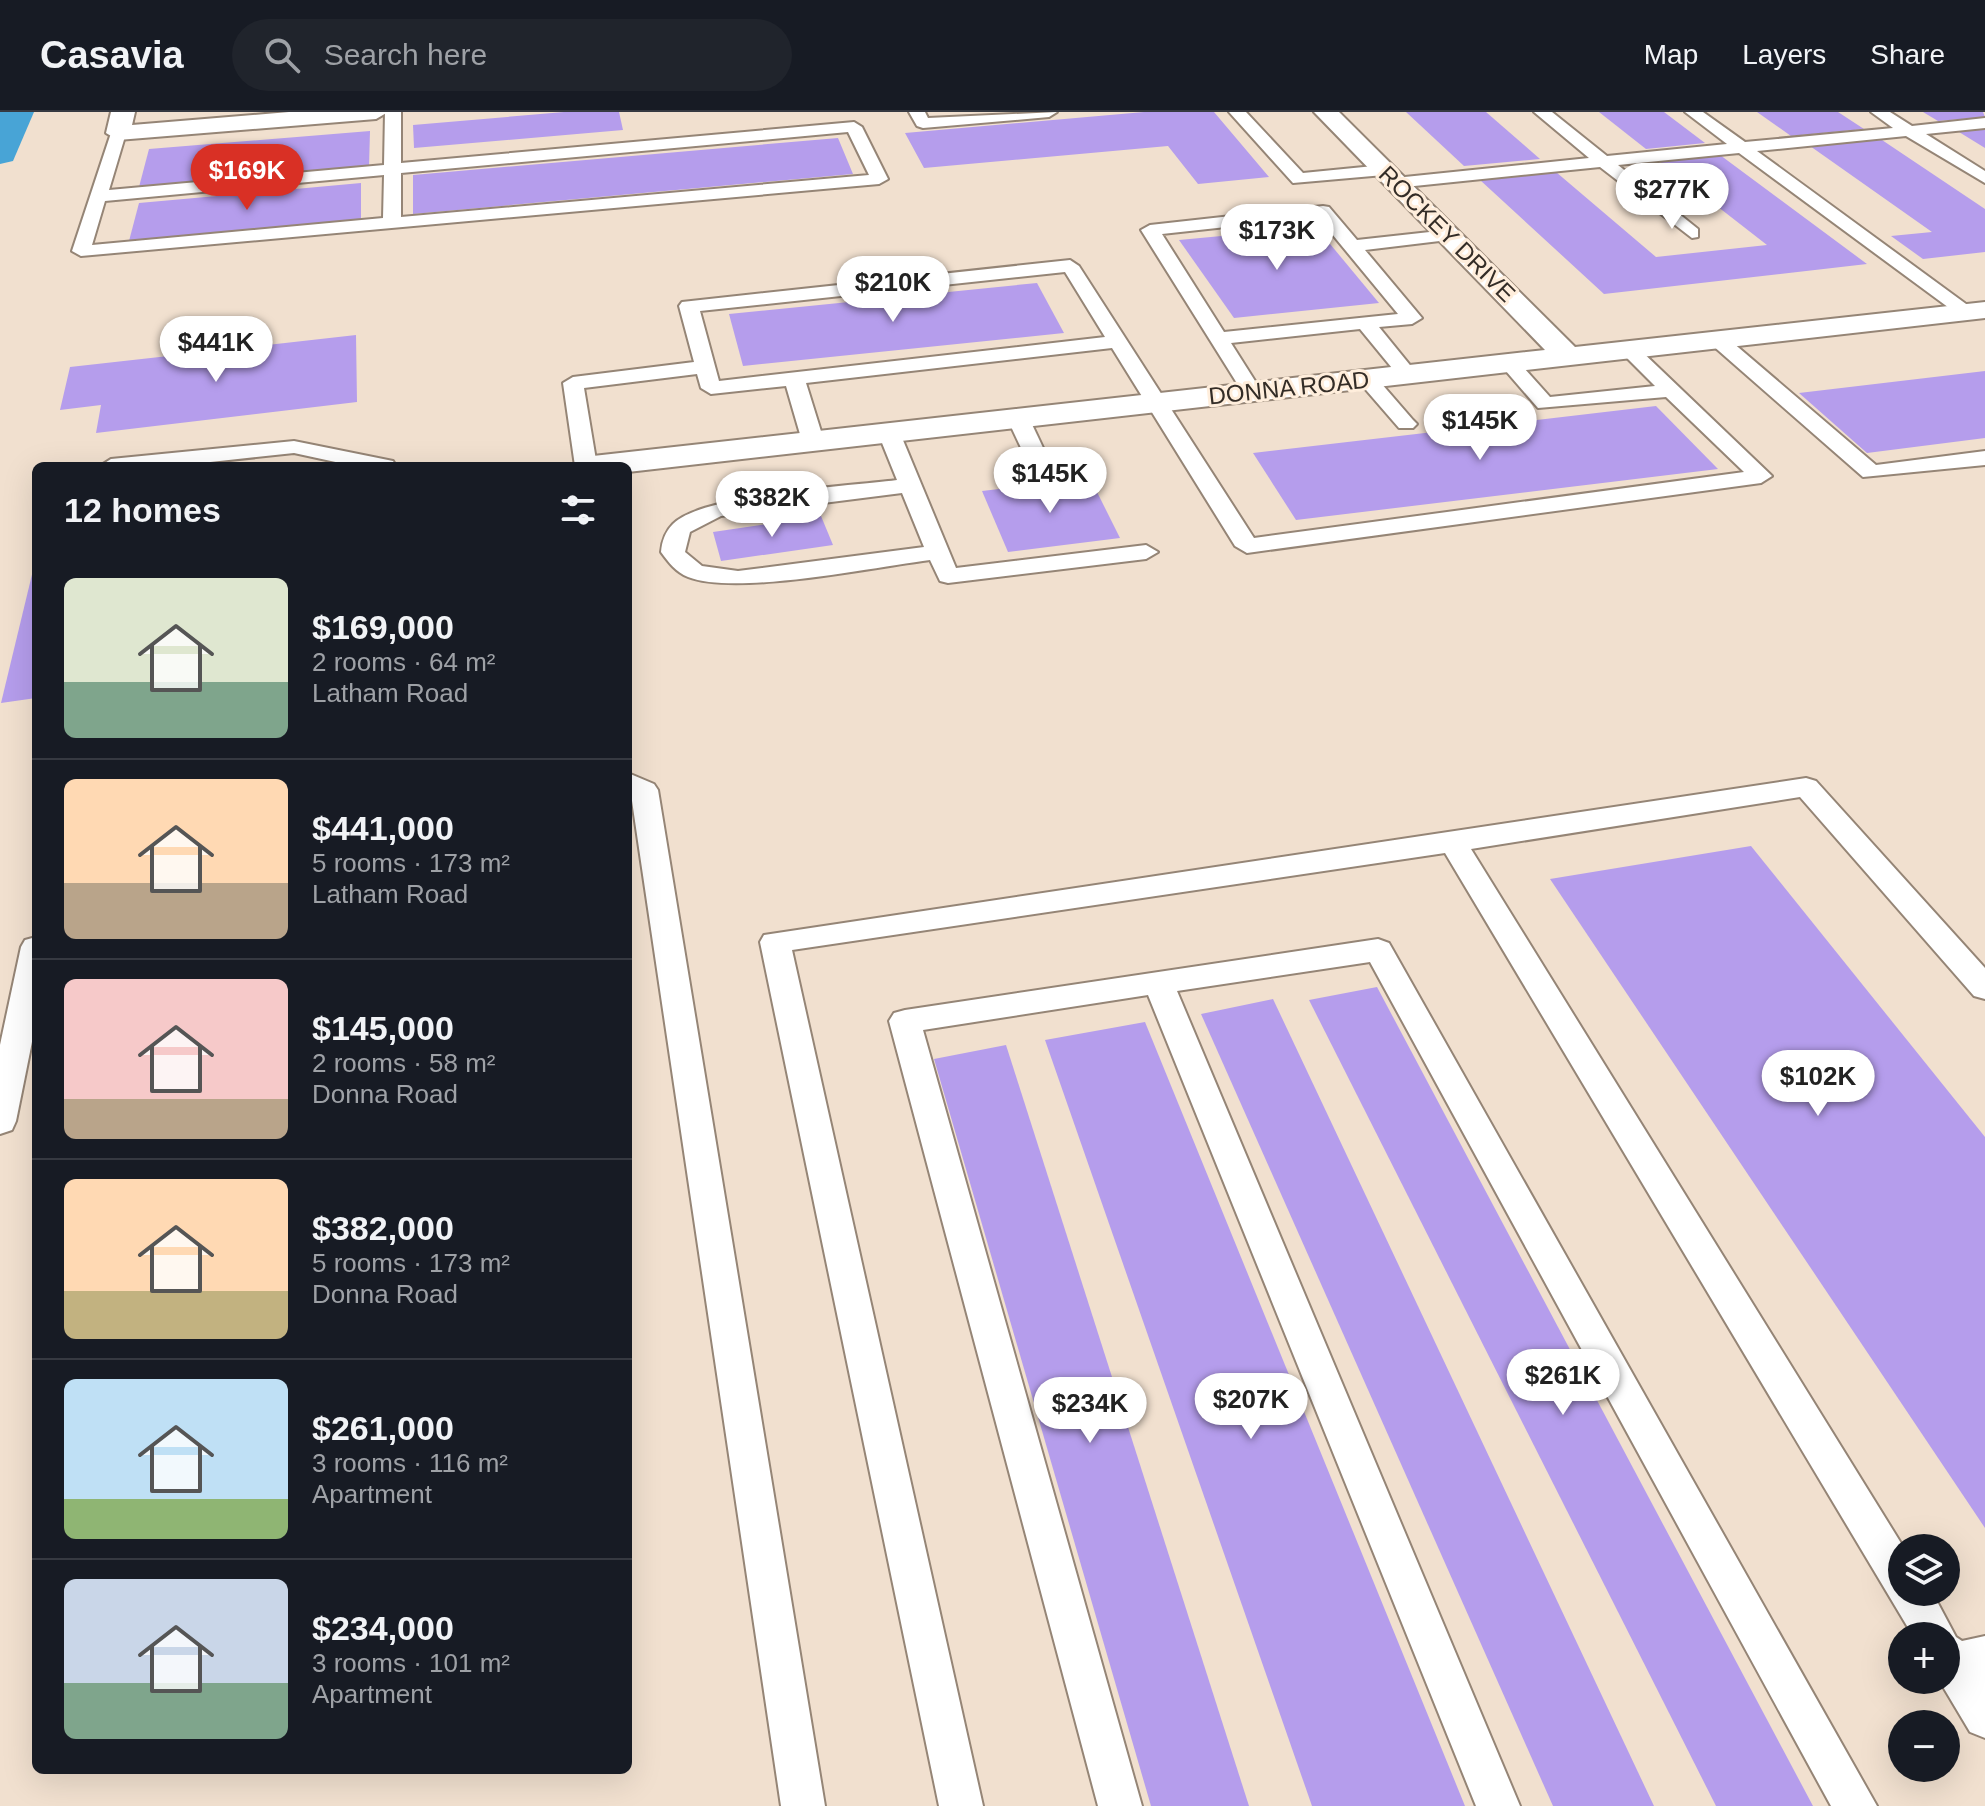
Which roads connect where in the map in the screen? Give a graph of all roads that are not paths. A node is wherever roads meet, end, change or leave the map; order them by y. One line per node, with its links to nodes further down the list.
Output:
1 (376, 112): 10 (street)
2 (393, 112): 15 (lane)
3 (917, 112): 4 (lane)
4 (1049, 112)
5 (1237, 112): 16 (lane)
6 (1326, 112): 16 (street, ROCKEY DRIVE)
7 (1542, 112): 14 (lane)
8 (1693, 112): 13 (lane)
9 (1879, 112): 12 (lane)
10 (120, 123): 18 (lane)
11 (1985, 123): 12 (lane)
12 (1908, 131): 13 (lane); 17 (lane)
13 (1742, 147): 14 (lane); 23 (lane)
14 (1603, 162): 16 (lane); 20 (lane)
15 (392, 169): 18 (lane); 19 (lane); 19 (lane)
16 (1390, 176): 21 (street, ROCKEY DRIVE)
17 (1985, 178)
18 (99, 196): 19 (lane)
19 (392, 223)
20 (1692, 233)
21 (1448, 235): 22 (lane); 29 (street, ROCKEY DRIVE)
22 (1352, 246): 24 (lane); 25 (lane)
23 (1976, 311): 26 (street, DONNA ROAD)
24 (1365, 323): 25 (lane); 32 (lane)
25 (1218, 339): 36 (lane)
26 (1718, 340): 28 (street, DONNA ROAD); 43 (lane)
27 (1117, 342): 31 (lane); 33 (lane); 37 (lane)
28 (1629, 350): 29 (street, DONNA ROAD); 35 (lane)
29 (1568, 357): 30 (street, DONNA ROAD)
30 (1509, 363): 32 (street, DONNA ROAD); 35 (lane)
31 (705, 367): 33 (lane); 46 (lane)
32 (1408, 375): 34 (street, DONNA ROAD)
33 (794, 379): 41 (lane)
34 (1367, 379): 36 (street, DONNA ROAD); 39 (lane)
35 (1671, 390): 37 (lane)
36 (1252, 392): 37 (street, DONNA ROAD)
37 (1154, 403): 38 (street, DONNA ROAD)
38 (1018, 418): 40 (street, DONNA ROAD); 48 (lane)
39 (1406, 424)
40 (889, 433): 41 (street, DONNA ROAD); 49 (lane)
41 (813, 441): 47 (street, DONNA ROAD)
42 (294, 456): 44 (lane); 45 (lane)
43 (1985, 458)
44 (184, 462)
45 (349, 462)
46 (585, 462)
47 (628, 462)
48 (1042, 469)
49 (910, 485): 50 (lane); 50 (lane)
50 (938, 552): 51 (lane)
51 (1146, 552)
52 (632, 784): 63 (lane)
53 (1453, 843): 56 (lane); 58 (lane); 64 (lane)
54 (32, 966): 57 (lane)
55 (1158, 983): 65 (lane); 66 (lane); 67 (lane)
56 (1985, 988)
57 (0, 1121)
58 (1888, 1558)
59 (1920, 1606): 60 (lane)
60 (1932, 1622)
61 (1960, 1663): 62 (lane)
62 (1985, 1717)
63 (803, 1806)
64 (961, 1806)
65 (1120, 1806)
66 (1498, 1806)
67 (1855, 1806)

